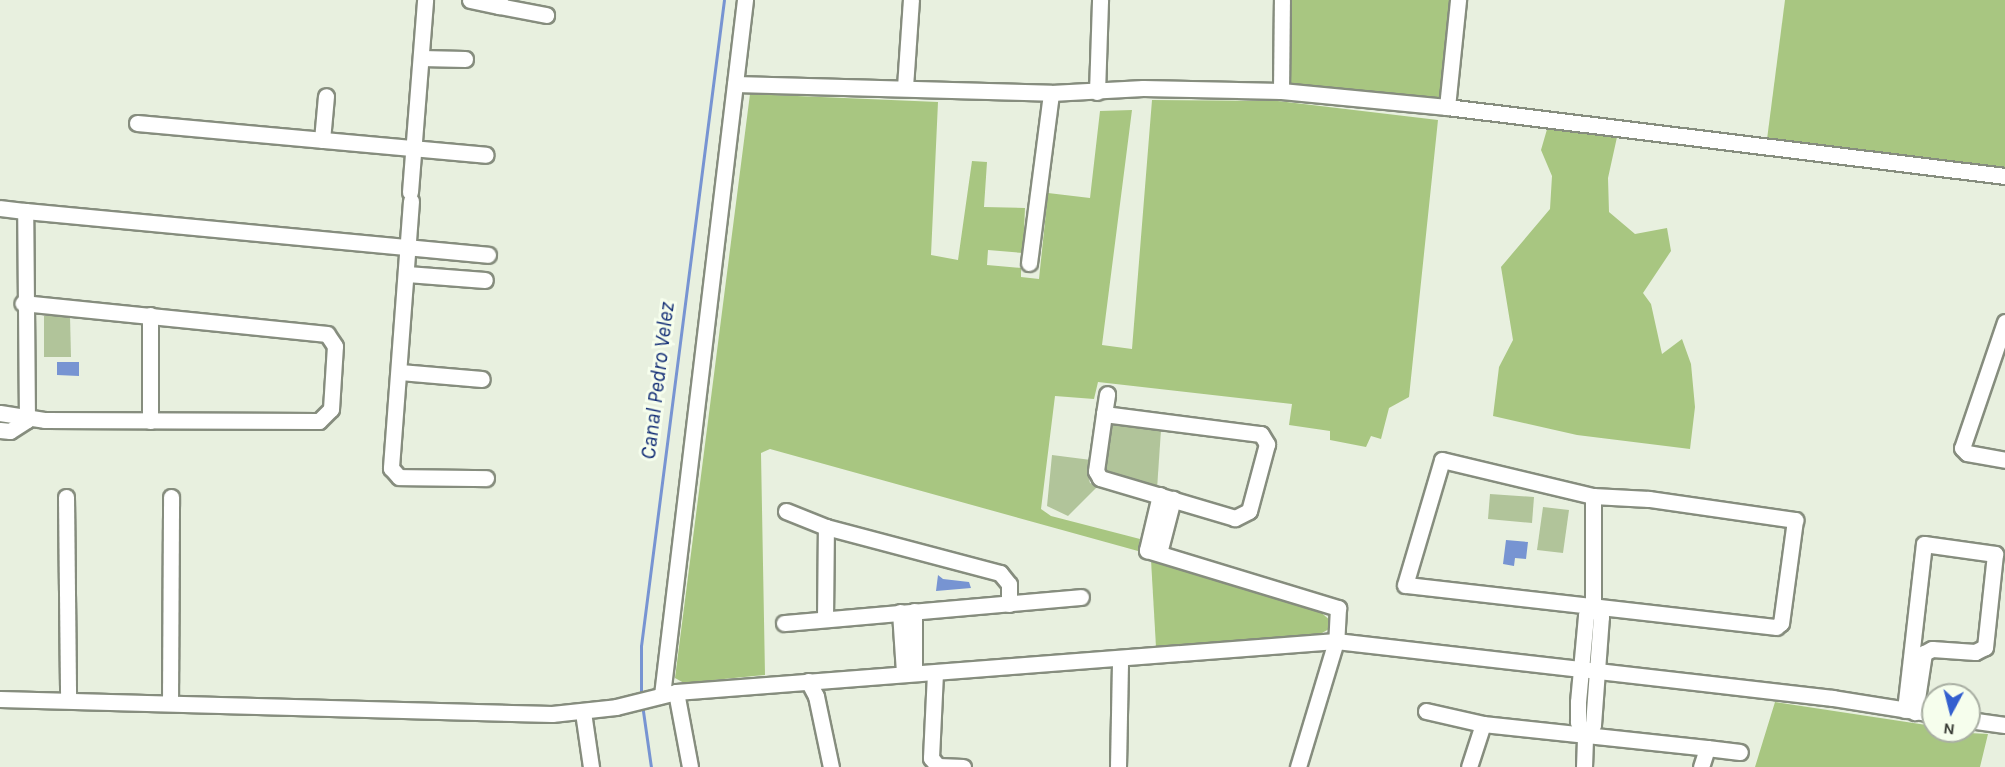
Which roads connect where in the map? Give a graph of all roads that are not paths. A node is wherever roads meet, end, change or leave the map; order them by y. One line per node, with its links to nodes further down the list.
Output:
1 (425, 0): 10 (street)
2 (470, 0): 8 (street)
3 (745, 0): 12 (street)
4 (911, 0): 13 (street)
5 (1100, 0): 15 (street)
6 (1282, 0): 14 (street)
7 (1458, 0): 18 (street)
8 (499, 3): 9 (street)
9 (546, 15)
10 (421, 58): 11 (street); 21 (street)
11 (465, 59)
12 (735, 84): 13 (street); 63 (street)
13 (905, 87): 16 (street)
14 (1281, 91): 15 (street); 18 (street)
15 (1097, 92): 16 (street)
16 (1051, 93): 28 (street)
17 (326, 96): 20 (street)
18 (1447, 107): 23 (street)
19 (137, 123): 20 (street)
20 (322, 140): 21 (street)
21 (415, 149): 22 (street); 26 (street)
22 (486, 155)
23 (2005, 176)
24 (0, 208): 25 (street)
25 (25, 211): 26 (street); 31 (street)
26 (408, 248): 27 (street); 29 (street)
27 (488, 255)
28 (1029, 263)
29 (407, 274): 30 (street); 34 (street)
30 (485, 280)
31 (23, 303): 32 (street); 39 (street)
32 (150, 315): 40 (street); 40 (street)
33 (2005, 322): 42 (street)
34 (400, 372): 35 (street); 43 (street)
35 (482, 379)
36 (1107, 394): 38 (street)
37 (0, 413): 39 (street)
38 (1104, 414): 47 (street); 47 (street)
39 (27, 420): 40 (street); 41 (street)
40 (150, 421)
41 (0, 430)
42 (2005, 460)
43 (486, 478)
44 (171, 496): 66 (street)
45 (1593, 496): 52 (street); 52 (street); 52 (street)
46 (66, 497): 65 (street)
47 (1166, 497): 56 (street)
48 (786, 511): 49 (street)
49 (826, 527): 51 (street); 54 (street)
50 (1081, 597): 51 (street)
51 (1009, 604): 53 (street)
52 (1593, 604): 58 (street); 59 (street)
53 (907, 612): 54 (street); 60 (street)
54 (825, 618): 55 (street)
55 (784, 623)
56 (1336, 641): 57 (street); 58 (street); 82 (street)
57 (1120, 659): 61 (street); 81 (street)
58 (1581, 670): 59 (street); 74 (street)
59 (1598, 671): 68 (street); 74 (street)
60 (909, 673): 61 (street); 62 (street)
61 (935, 673): 80 (street)
62 (808, 681): 63 (street); 79 (street)
63 (663, 696): 69 (street); 78 (street)
64 (0, 699): 65 (street)
65 (68, 700): 66 (street)
66 (171, 703): 69 (street)
67 (1426, 711): 72 (street)
68 (1910, 711): 68 (street); 70 (street)
69 (583, 712): 77 (street)
70 (1921, 712)
71 (1981, 722): 73 (street)
72 (1483, 724): 74 (street); 83 (street)
73 (2005, 725)
74 (1585, 737): 75 (street); 84 (street)
75 (1707, 748): 76 (street); 85 (street)
76 (1740, 752)
77 (591, 767)
78 (690, 767)
79 (831, 767)
80 (963, 767)
81 (1118, 767)
82 (1298, 767)
83 (1469, 767)
84 (1584, 767)
85 (1701, 767)

